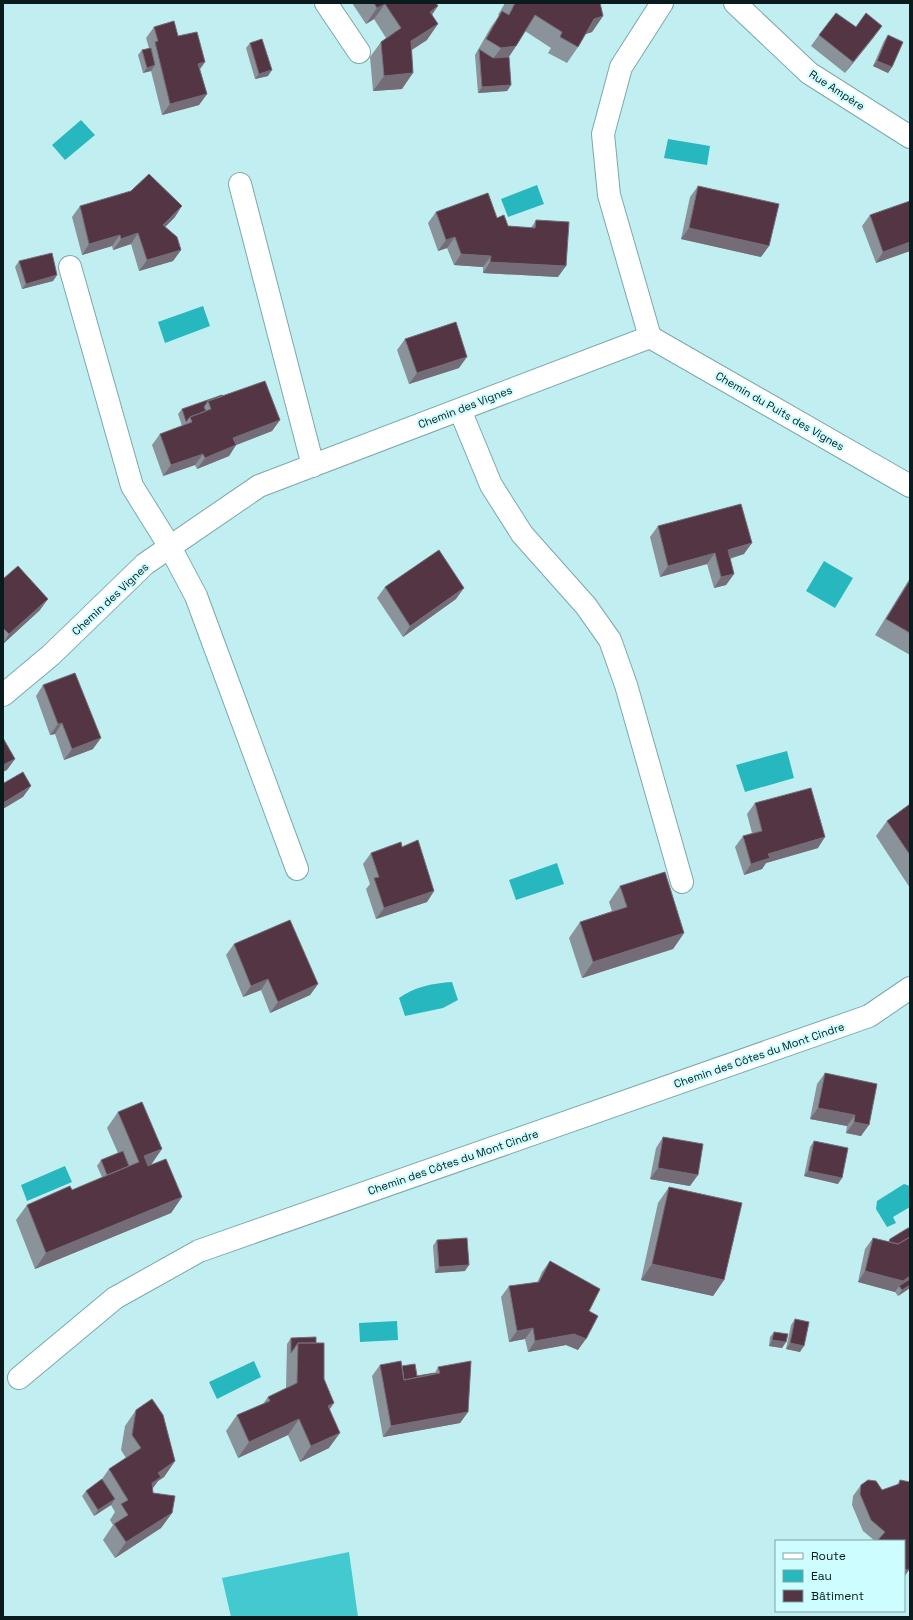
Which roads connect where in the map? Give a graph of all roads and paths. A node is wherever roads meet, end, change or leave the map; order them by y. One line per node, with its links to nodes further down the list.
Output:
1 (326, 3): 4 (street)
2 (662, 3): 8 (street)
3 (734, 3): 5 (street, Rue Ampère)
4 (359, 52)
5 (910, 137)
6 (240, 184): 10 (street)
7 (70, 266): 12 (street)
8 (650, 337): 9 (street, Chemin des Vignes); 11 (street, Chemin du Puits des Vignes)
9 (460, 410): 10 (street, Chemin des Vignes); 15 (street)
10 (313, 466): 12 (street, Chemin des Vignes)
11 (910, 486)
12 (170, 547): 13 (street, Chemin des Vignes); 14 (street)
13 (3, 695)
14 (297, 869)
15 (682, 882)
16 (910, 988): 17 (street, Chemin des Côtes du Mont Cindre)
17 (19, 1378)

